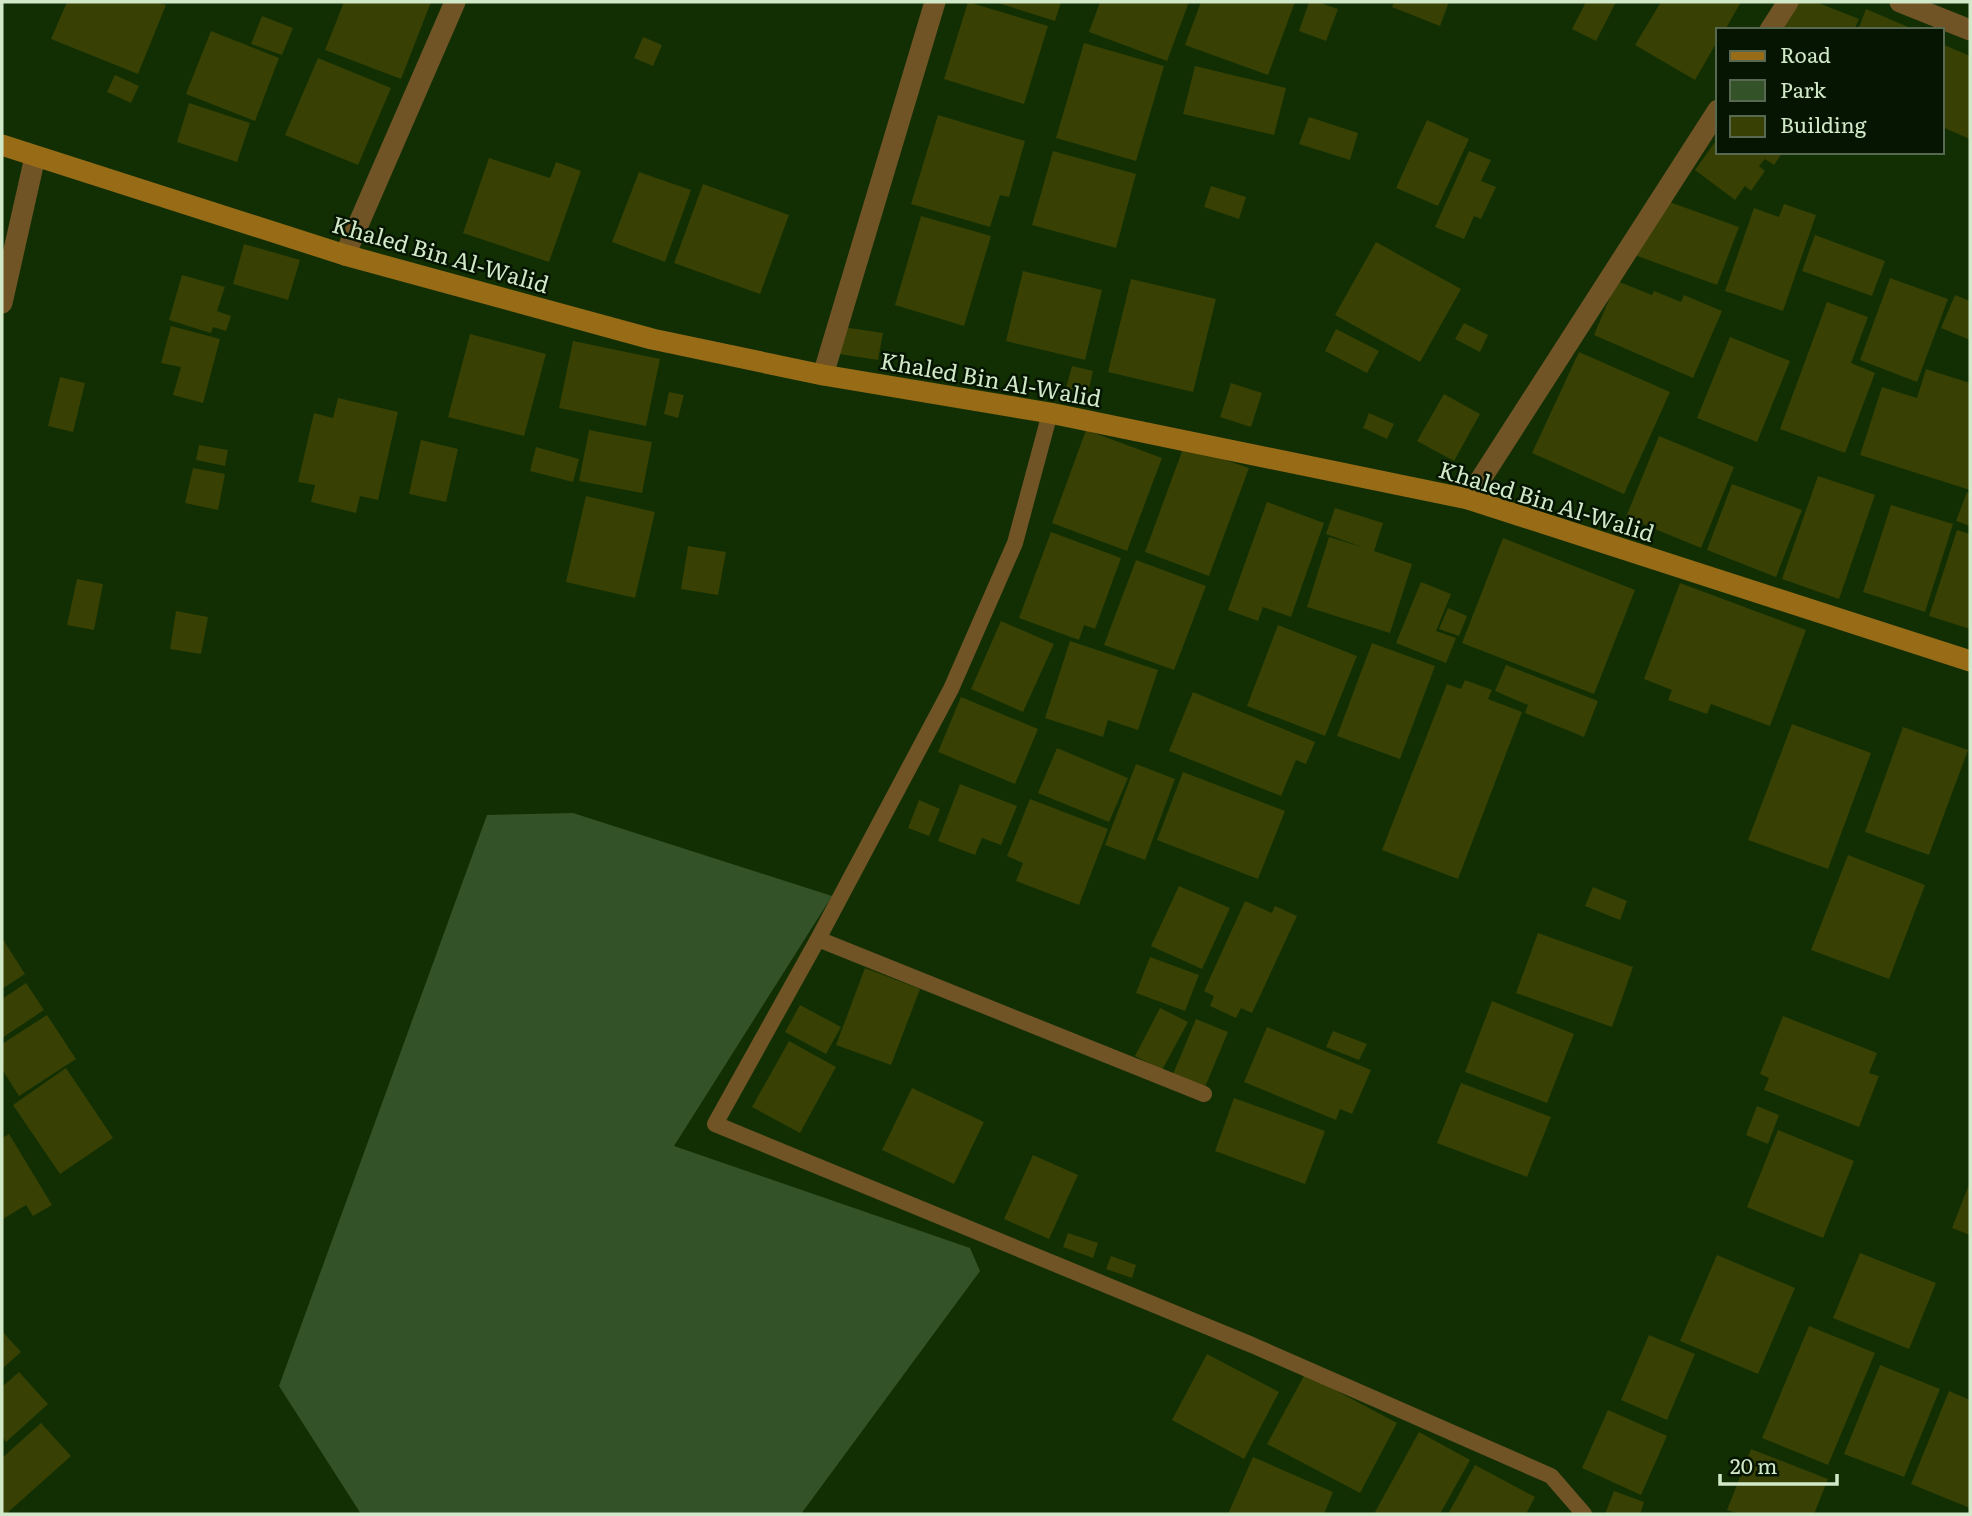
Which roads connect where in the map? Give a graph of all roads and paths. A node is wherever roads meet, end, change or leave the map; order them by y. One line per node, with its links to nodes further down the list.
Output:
1 (455, 2): 10 (street)
2 (935, 2): 12 (street)
3 (1788, 2): 5 (street)
4 (1900, 2): 6 (street)
5 (1771, 28)
6 (1970, 30)
7 (1716, 113): 14 (street)
8 (2, 145): 9 (street, Khaled Bin Al-Walid)
9 (35, 157): 10 (street, Khaled Bin Al-Walid); 11 (street)
10 (345, 255): 12 (street, Khaled Bin Al-Walid)
11 (2, 303)
12 (823, 375): 13 (street, Khaled Bin Al-Walid)
13 (1050, 413): 14 (street, Khaled Bin Al-Walid); 16 (lane)
14 (1468, 499): 15 (street, Khaled Bin Al-Walid)
15 (1970, 661)
16 (818, 939): 17 (lane); 18 (lane)
17 (1203, 1094)
18 (1584, 1514)

